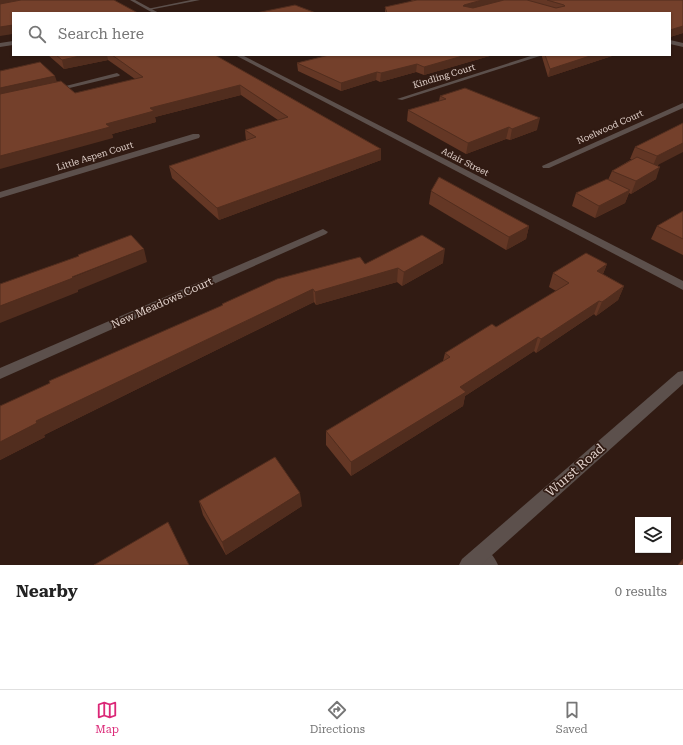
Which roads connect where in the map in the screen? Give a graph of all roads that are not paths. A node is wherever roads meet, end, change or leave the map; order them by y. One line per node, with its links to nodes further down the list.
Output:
1 (132, 0): 3 (street)
2 (198, 0): 3 (street)
3 (149, 9): 4 (street)
4 (155, 12)
5 (671, 42): 8 (street)
6 (12, 43): 7 (street)
7 (0, 45)
8 (683, 45)
9 (240, 56): 19 (street, Adair Street)
10 (537, 56): 13 (street, Kindling Court)
11 (117, 76): 12 (street)
12 (47, 91)
13 (400, 99)
14 (683, 105): 16 (street, Noelwood Court)
15 (196, 136): 17 (street, Little Aspen Court)
16 (546, 166)
17 (0, 195)
18 (323, 232): 20 (street, New Meadows Court)
19 (683, 286)
20 (0, 374)
21 (683, 376): 22 (street, Wurst Road)
22 (479, 562)

